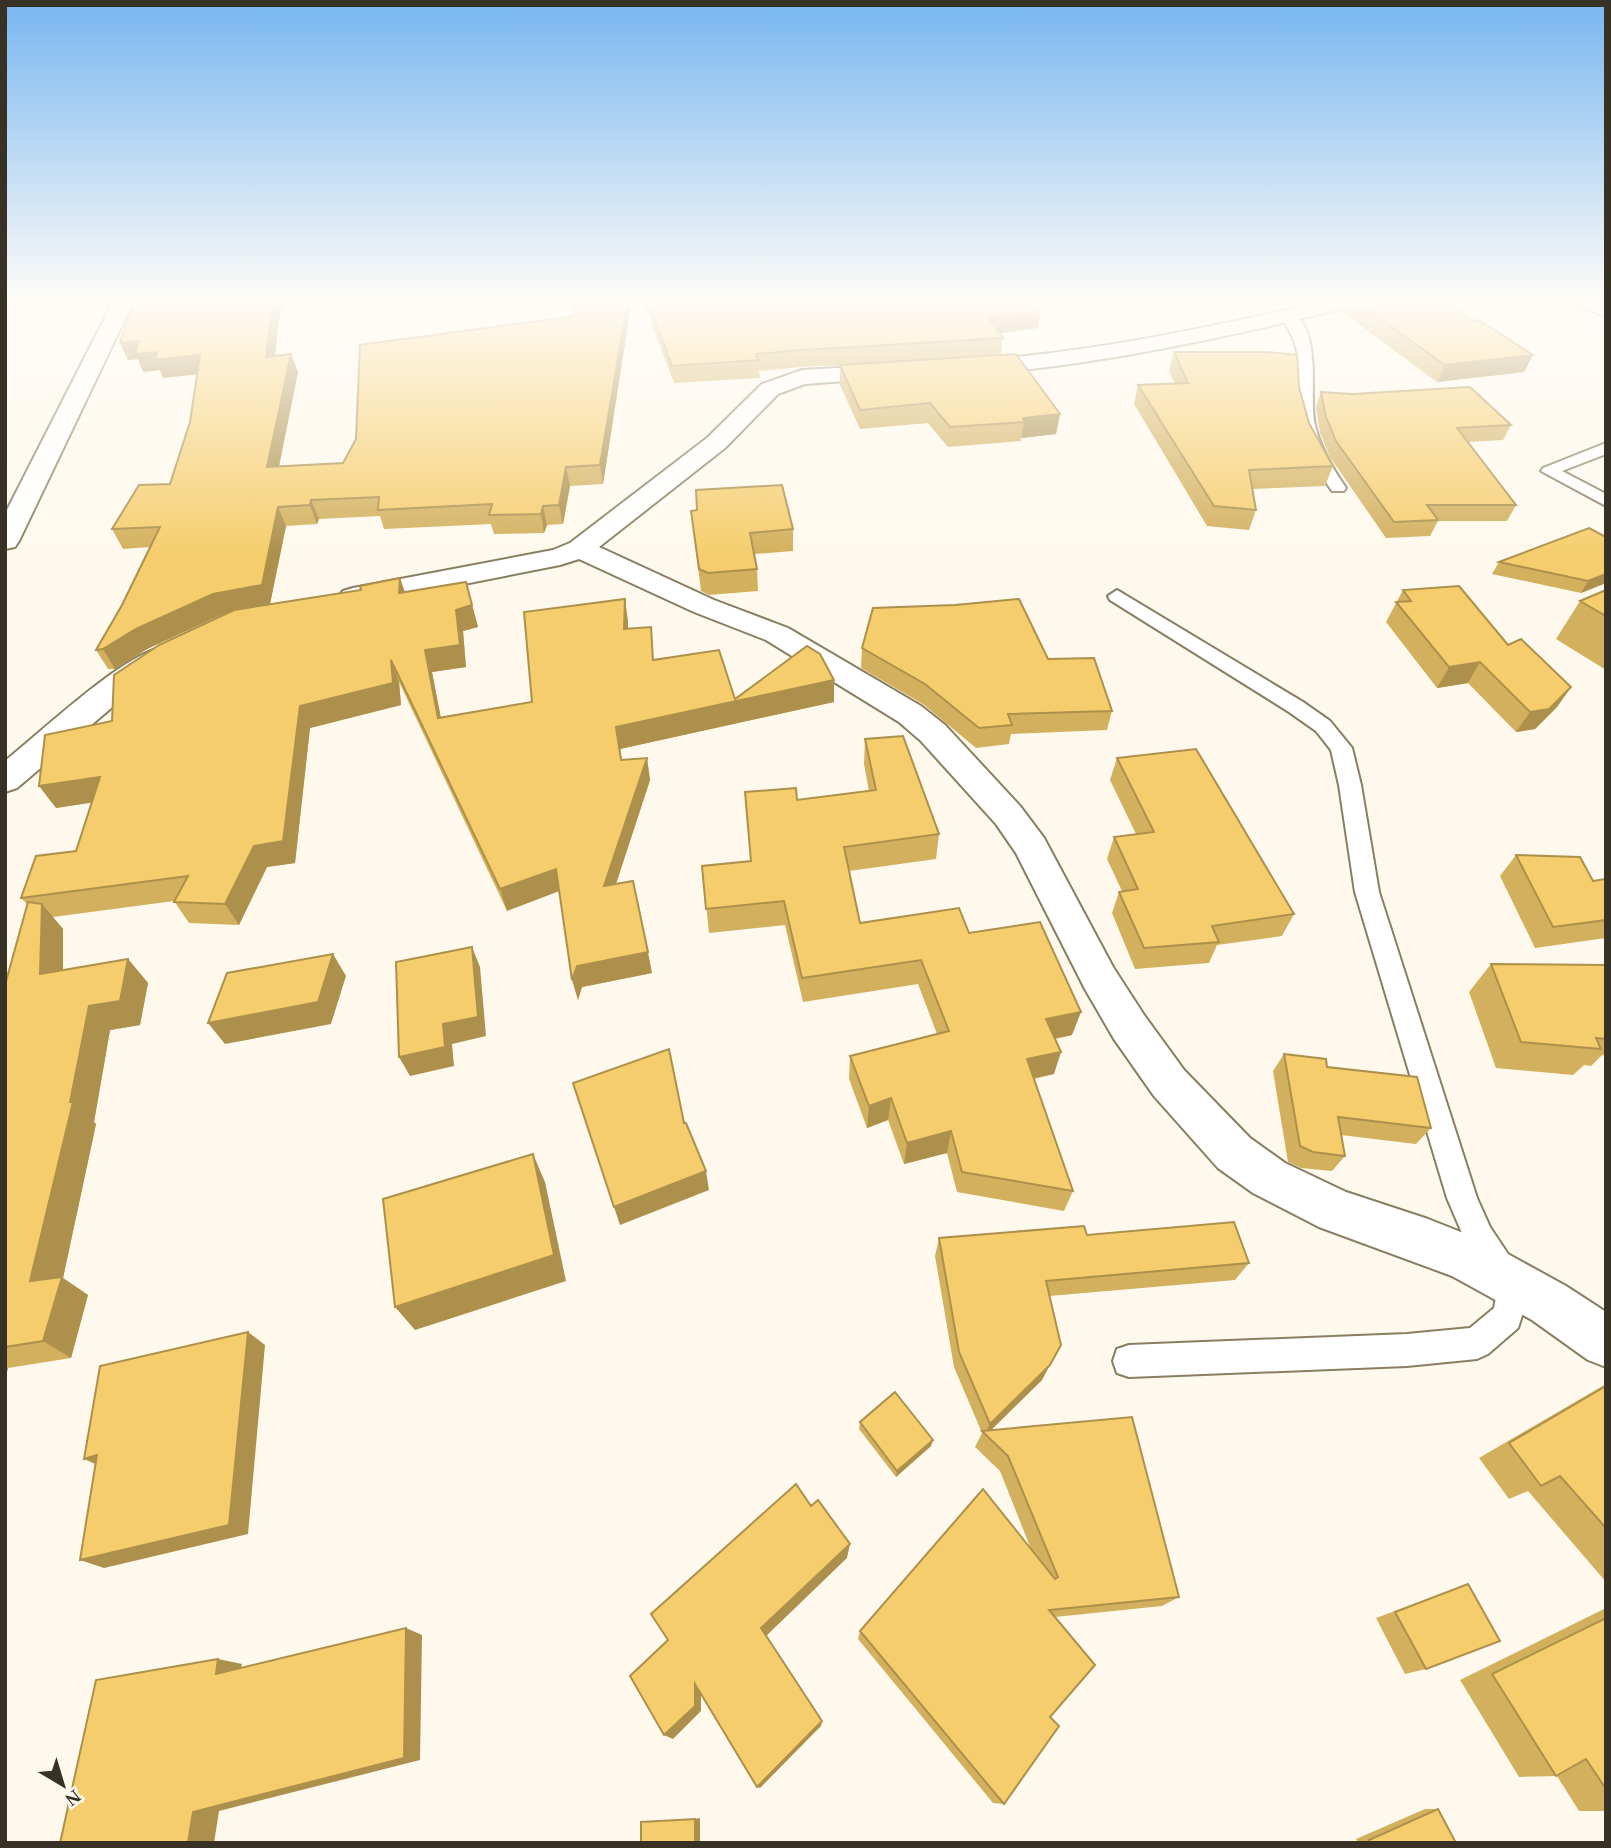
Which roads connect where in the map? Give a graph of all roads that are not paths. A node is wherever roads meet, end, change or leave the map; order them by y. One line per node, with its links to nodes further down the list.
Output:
1 (82, 384): 7 (street)
2 (779, 384): 8 (street)
3 (1306, 384): 5 (lane)
4 (1606, 448): 6 (lane)
5 (1338, 488)
6 (1606, 501)
7 (5, 541)
8 (580, 549): 10 (street); 13 (street)
9 (1117, 596): 13 (lane)
10 (324, 603)
11 (181, 646): 12 (street)
12 (5, 780)
13 (1507, 1280): 14 (street); 15 (lane)
14 (1606, 1342)
15 (1129, 1361)

